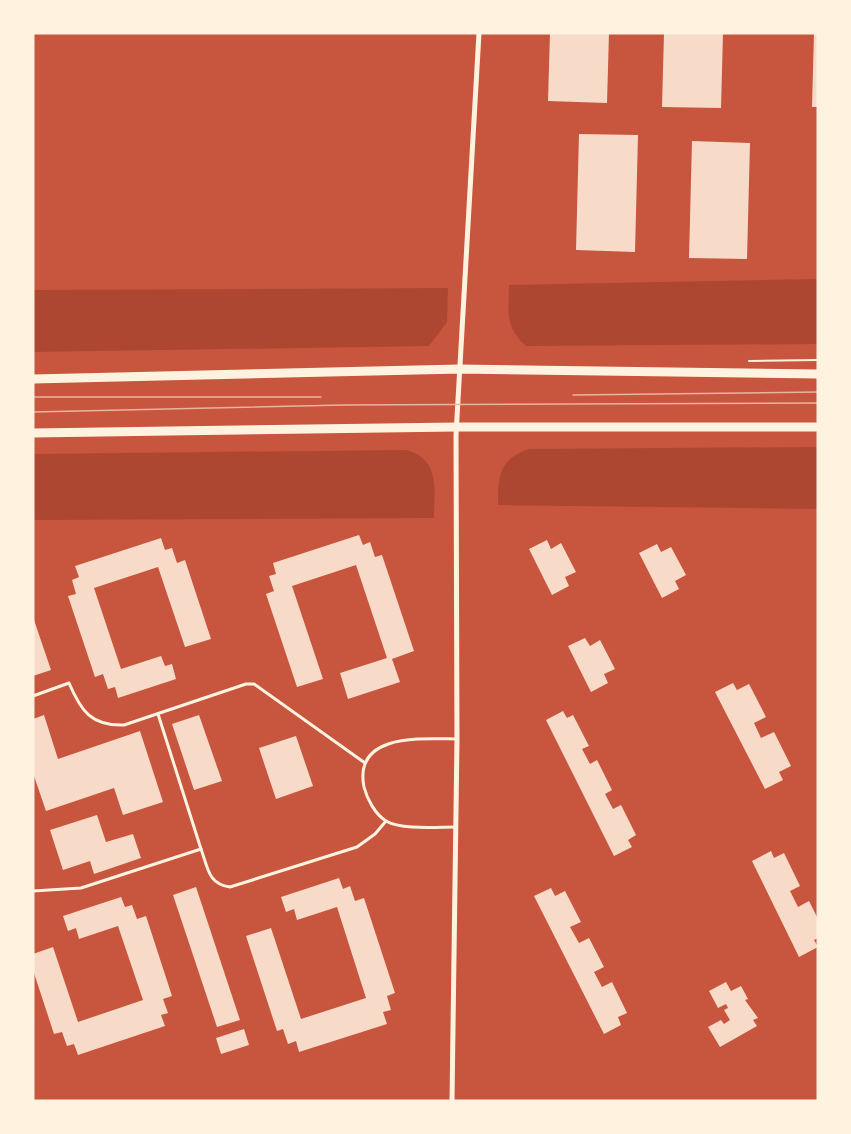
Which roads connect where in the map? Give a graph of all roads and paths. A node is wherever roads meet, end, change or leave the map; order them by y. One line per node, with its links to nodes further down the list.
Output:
1 (479, 33): 2 (street)
2 (460, 369): 3 (main road); 4 (main road); 5 (street)
3 (818, 374)
4 (33, 379)
5 (457, 427): 6 (main road); 7 (main road); 10 (street)
6 (818, 427)
7 (33, 433)
8 (33, 696): 9 (lane)
9 (158, 714): 11 (lane); 14 (lane)
10 (457, 739): 11 (lane); 13 (street)
11 (365, 763): 12 (lane)
12 (386, 821): 13 (lane); 14 (lane)
13 (456, 827): 16 (street)
14 (201, 849): 15 (lane)
15 (33, 891)
16 (452, 1101)

